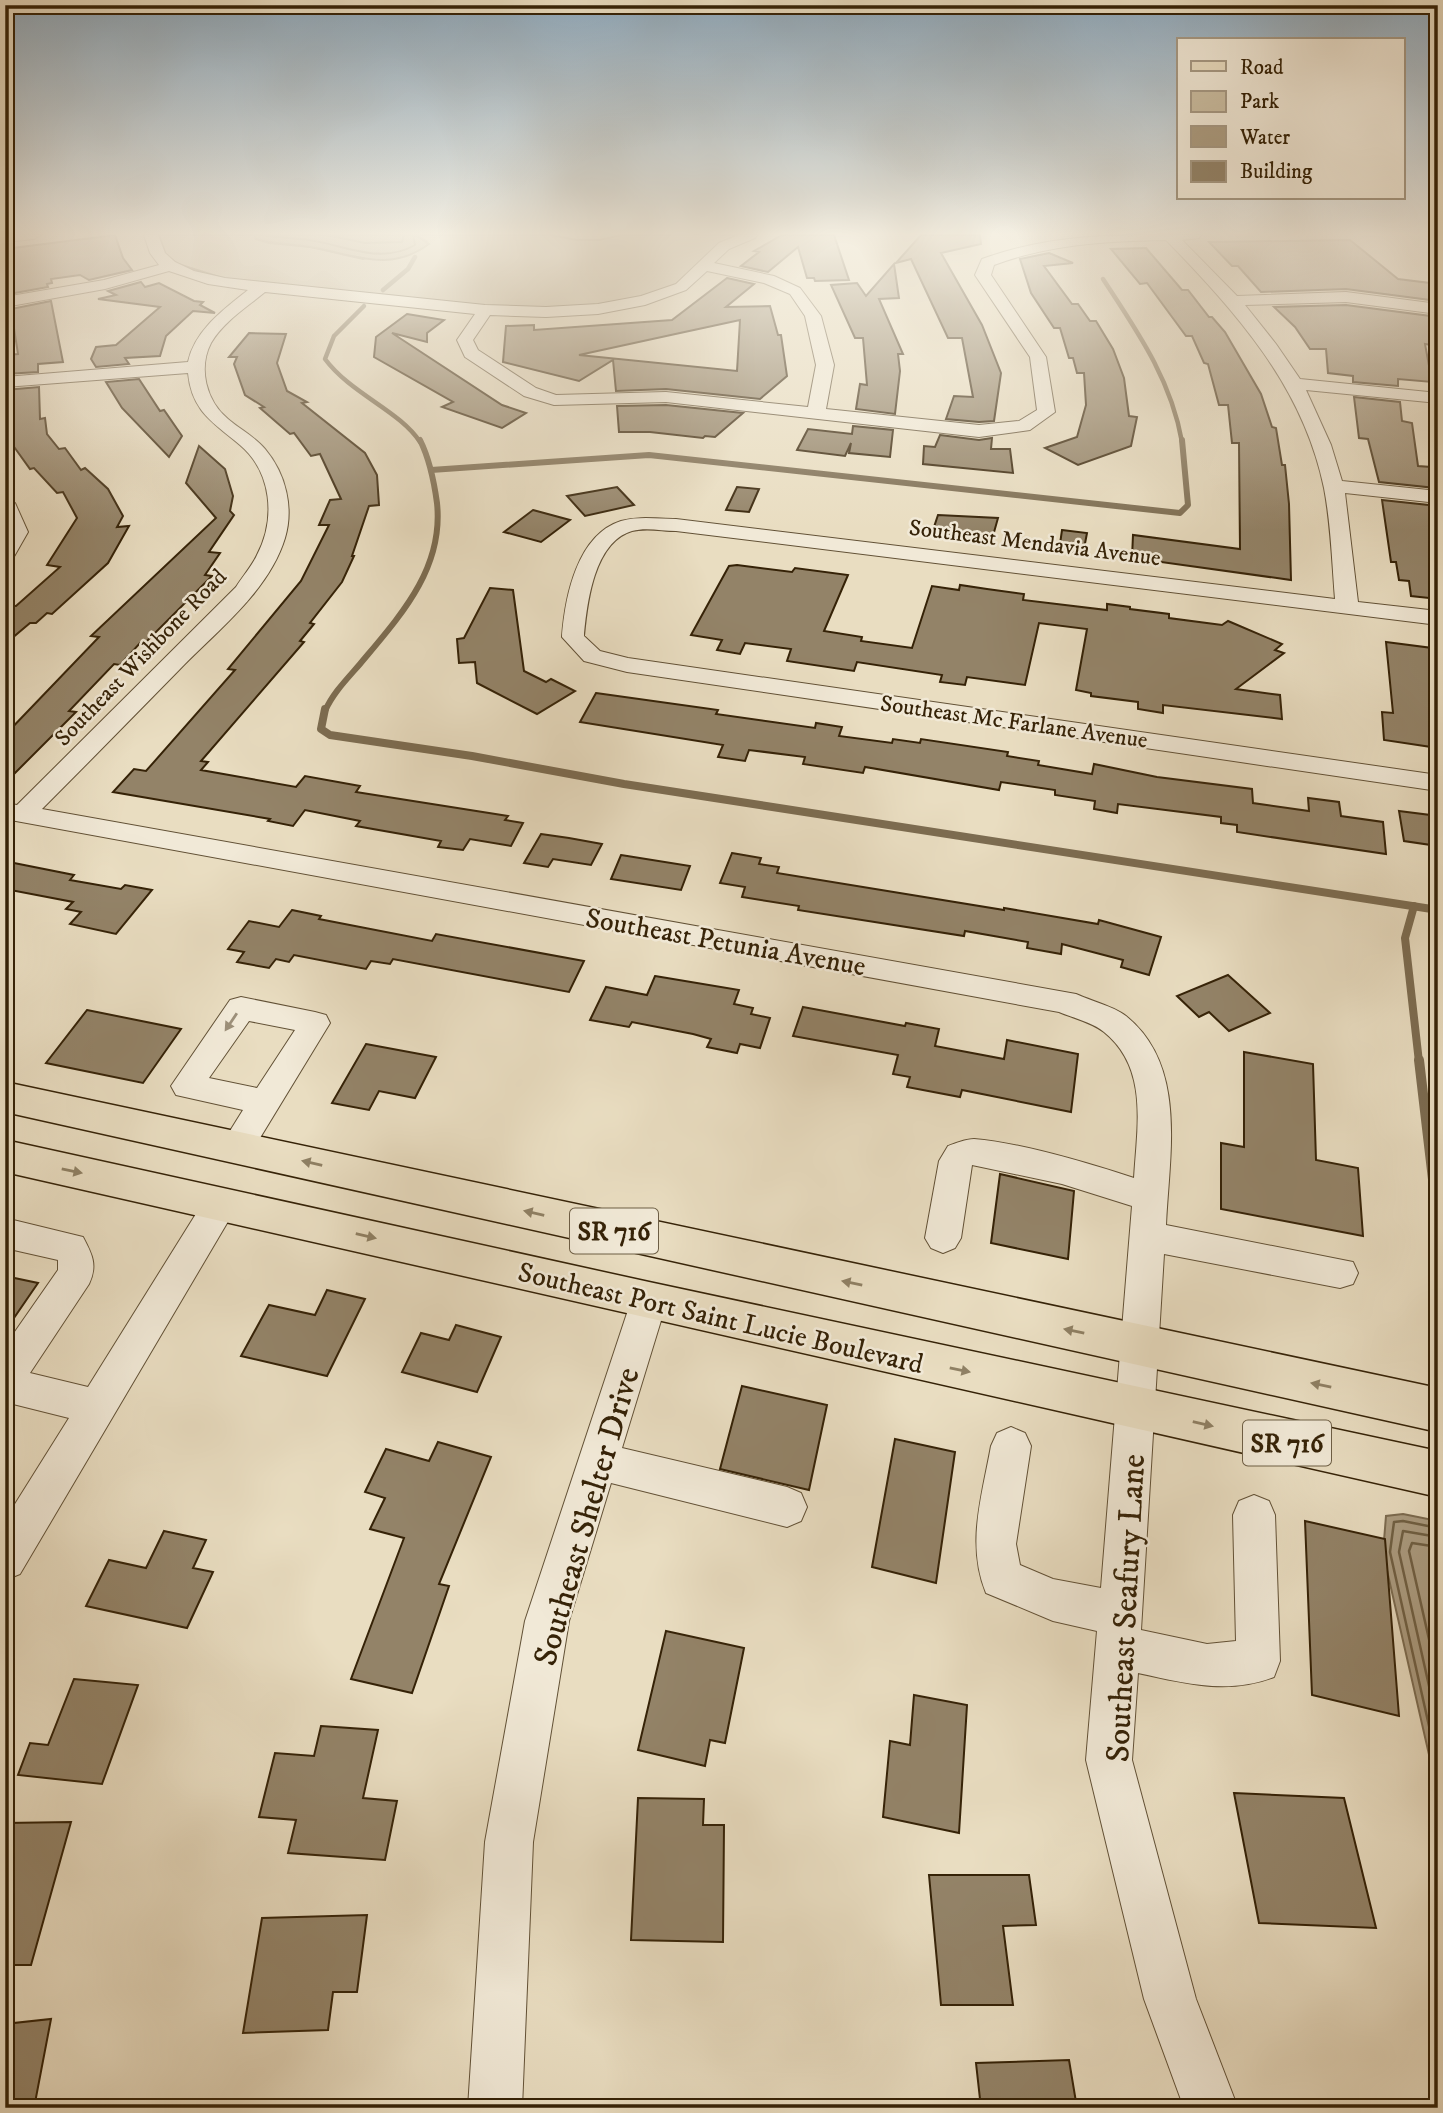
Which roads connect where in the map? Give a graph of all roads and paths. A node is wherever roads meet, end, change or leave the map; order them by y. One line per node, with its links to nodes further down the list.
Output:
1 (211, 334): 6 (street)
2 (469, 334): 10 (street)
3 (817, 334): 10 (street)
4 (1023, 334): 10 (street)
5 (1261, 334): 8 (street)
6 (195, 367): 7 (street); 19 (street, Southeast Wishbone Road)
7 (5, 382)
8 (1296, 384): 9 (street); 11 (street)
9 (1438, 398)
10 (816, 412)
11 (1334, 486): 12 (street); 15 (street)
12 (1438, 497)
13 (5, 503): 14 (street)
14 (5, 556)
15 (1347, 606): 16 (street, Southeast Mendavia Avenue); 17 (street, Southeast Mendavia Avenue)
16 (1438, 618)
17 (592, 656): 18 (street, Southeast Mc Farlane Avenue)
18 (1438, 783)
19 (14, 813): 24 (street, Southeast Petunia Avenue)
20 (5, 1097): 22 (main road, SR 716)
21 (265, 1102): 21 (street, one-way to 21); 22 (street)
22 (237, 1147): 31 (main road, SR 716, one-way to 22)
23 (5, 1156): 25 (main road, Southeast Port Saint Lucie Boulevard / SR 716, one-way to 25)
24 (1149, 1198): 27 (street, Southeast Petunia Avenue); 28 (street)
25 (221, 1203): 30 (main road, Southeast Port Saint Lucie Boulevard / SR 716, one-way to 30); 34 (street)
26 (5, 1233): 32 (street)
27 (1147, 1236): 29 (street); 31 (street, Southeast Petunia Avenue)
28 (943, 1238)
29 (1340, 1273)
30 (649, 1301): 35 (main road, Southeast Port Saint Lucie Boulevard / SR 716, one-way to 35); 38 (street, Southeast Shelter Drive)
31 (1141, 1346): 35 (street, Southeast Seafury Lane); 36 (main road, SR 716, one-way to 31)
32 (5, 1378)
33 (5, 1385): 34 (street)
34 (97, 1407): 42 (street)
35 (1136, 1409): 39 (main road, Southeast Port Saint Lucie Boulevard / SR 716, one-way to 39); 43 (street, Southeast Seafury Lane)
36 (1438, 1410)
37 (1011, 1446): 43 (street)
38 (598, 1461): 40 (street); 44 (street, Southeast Shelter Drive)
39 (1431, 1471)
40 (787, 1507)
41 (1254, 1515): 43 (street)
42 (5, 1559)
43 (1119, 1630): 45 (street, Southeast Seafury Lane)
44 (495, 2108)
45 (1211, 2108)

